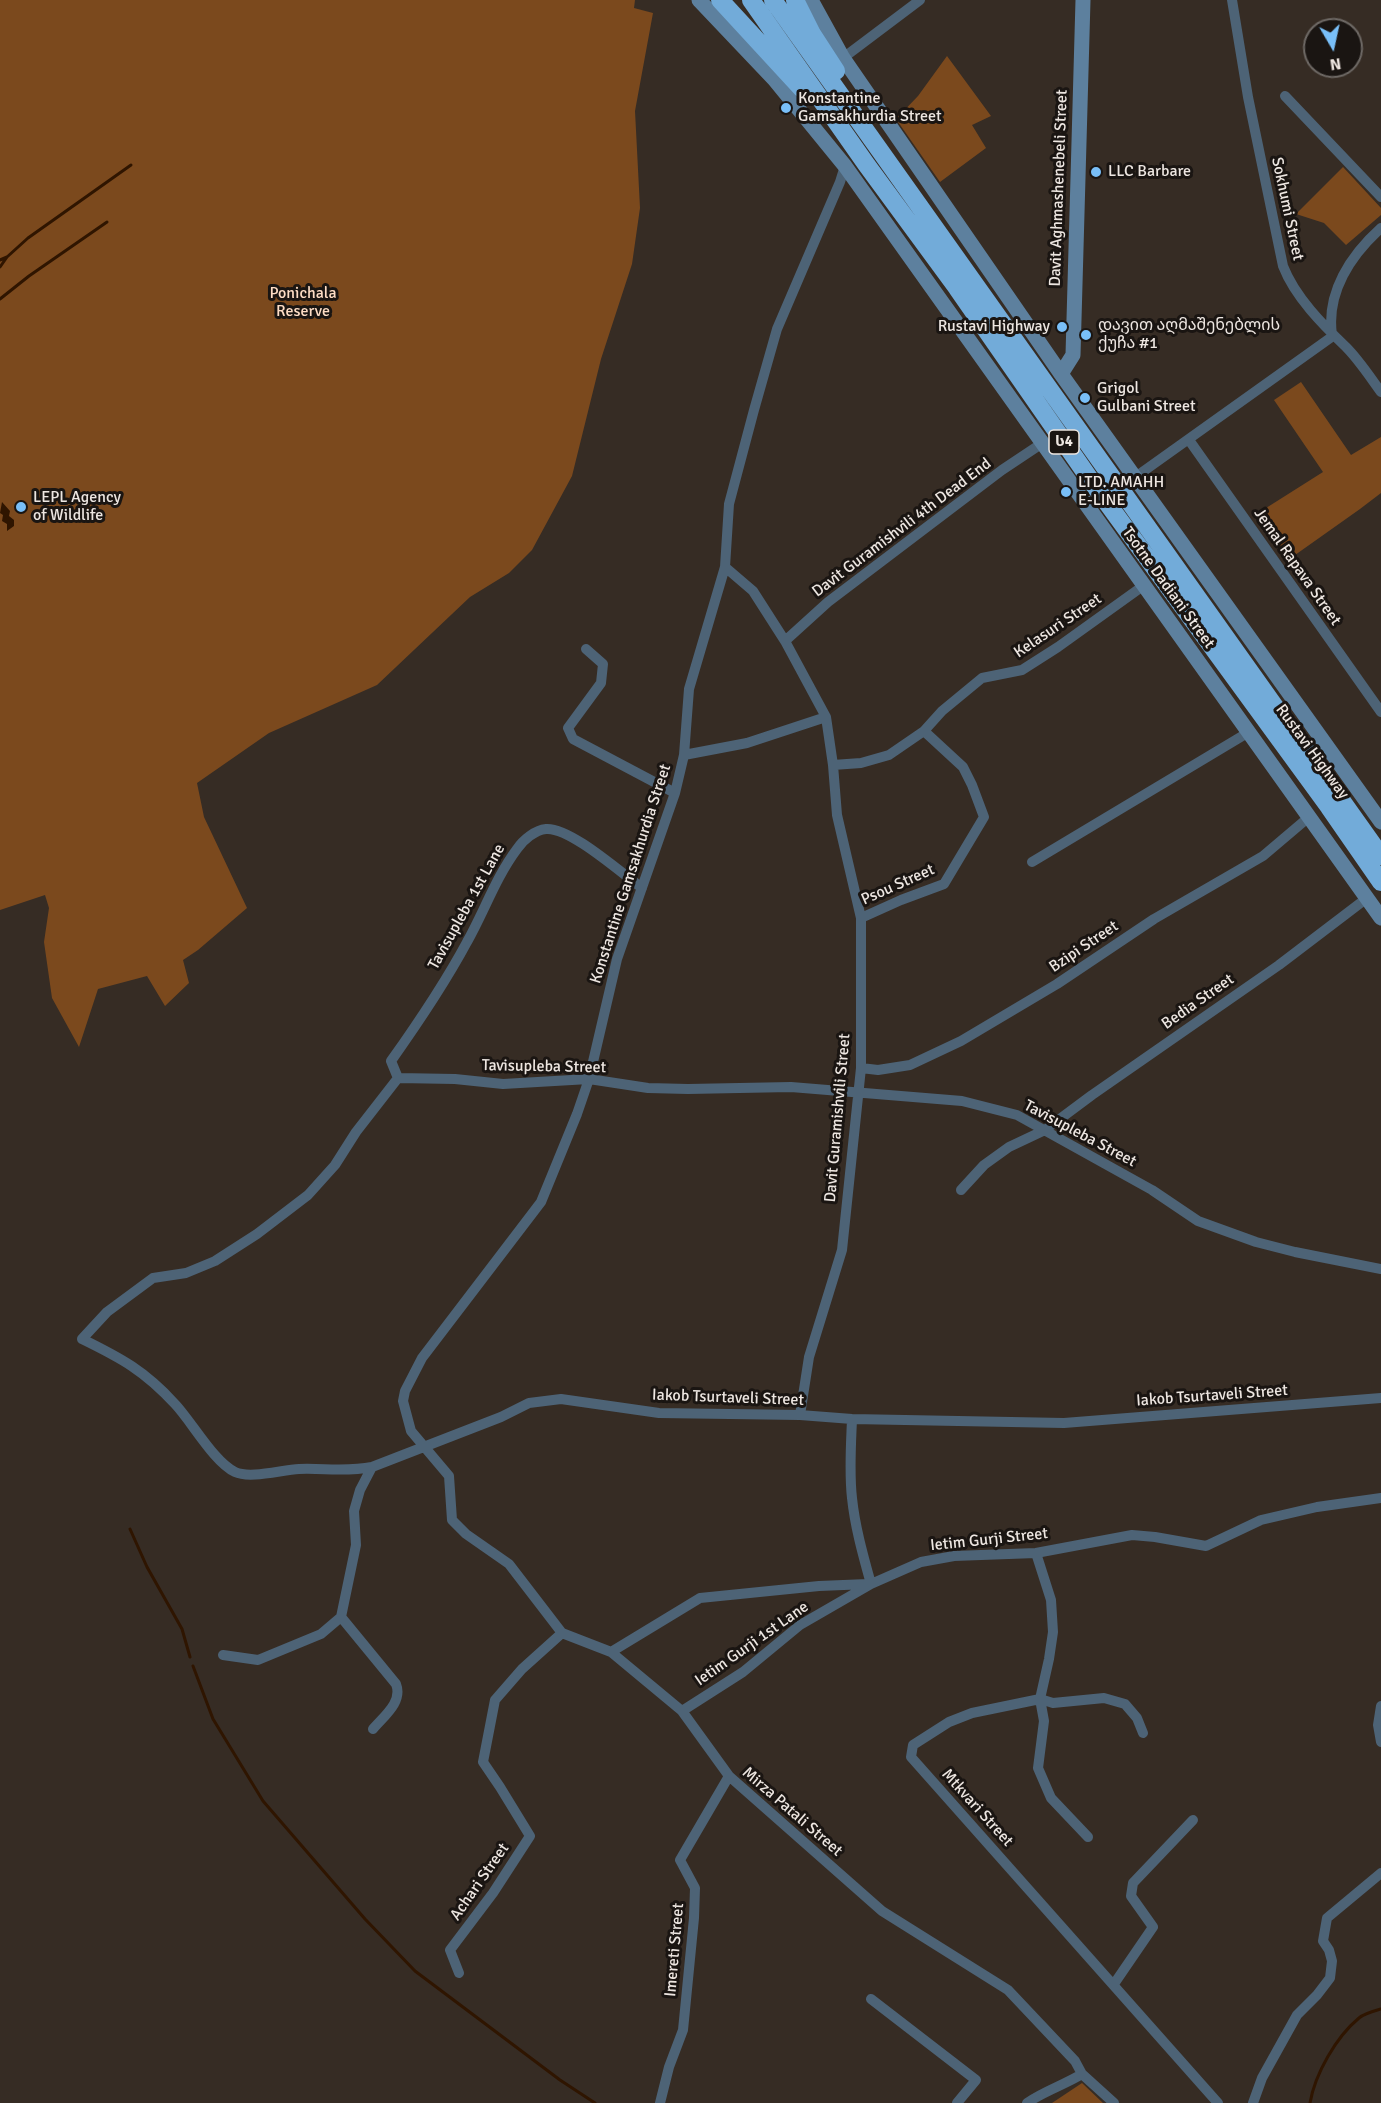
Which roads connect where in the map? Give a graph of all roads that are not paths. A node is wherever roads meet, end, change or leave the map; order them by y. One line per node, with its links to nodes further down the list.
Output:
1 (699, 0): 14 (street, Tsotne Dadiani Street)
2 (720, 0): 13 (highway)
3 (751, 0): 13 (highway, Rustavi Highway / ს4)
4 (773, 0): 12 (highway, Rustavi Highway / ს4)
5 (795, 0): 12 (highway)
6 (811, 0): 10 (street)
7 (920, 0): 10 (street)
8 (1083, 0): 18 (street, Davit Aghmashenebeli Street)
9 (1232, 0): 17 (street, Sokhumi Street)
10 (843, 58): 18 (street)
11 (1285, 96): 15 (street)
12 (870, 136): 36 (highway, Rustavi Highway / ს4)
13 (866, 164): 38 (highway, Rustavi Highway / ს4)
14 (845, 166): 21 (street, Tsotne Dadiani Street); 23 (street, Konstantine Gamsakhurdia Street)
15 (1381, 197)
16 (1381, 228): 17 (street)
17 (1333, 336): 19 (street, Sokhumi Street); 20 (street)
18 (1060, 374): 22 (street)
19 (1381, 392)
20 (1189, 440): 22 (street); 27 (street, Jemal Rapava Street)
21 (1041, 444): 24 (street, Tsotne Dadiani Street); 25 (street, Davit Guramishvili 4th Dead End)
22 (1134, 478): 35 (street)
23 (725, 567): 25 (street, Davit Guramishvili Street); 31 (street, Konstantine Gamsakhurdia Street)
24 (1143, 586): 29 (street, Kelasuri Street); 30 (street, Tsotne Dadiani Street)
25 (785, 641): 28 (street, Davit Guramishvili Street)
26 (586, 649): 33 (street)
27 (1381, 712)
28 (826, 717): 31 (street); 32 (street, Davit Guramishvili Street)
29 (924, 730): 32 (street, Kelasuri Street); 41 (street, Psou Street)
30 (1249, 732): 34 (street, Tsotne Dadiani Street); 37 (street)
31 (684, 755): 33 (street, Konstantine Gamsakhurdia Street)
32 (833, 765): 41 (street, Davit Guramishvili Street)
33 (675, 793): 39 (street, Konstantine Gamsakhurdia Street)
34 (1309, 816): 40 (street, Tsotne Dadiani Street); 43 (street, Bzipi Street)
35 (1381, 822)
36 (1381, 856)
37 (1032, 862)
38 (1381, 882)
39 (642, 888): 44 (street, Tavisupleba 1st Lane); 45 (street, Konstantine Gamsakhurdia Street)
40 (1367, 898): 42 (street, Tsotne Dadiani Street); 47 (street, Bedia Street)
41 (861, 918): 43 (street, Davit Guramishvili Street)
42 (1381, 918)
43 (861, 1068): 46 (street, Davit Guramishvili Street)
44 (398, 1078): 45 (street, Tavisupleba Street); 54 (street)
45 (589, 1079): 46 (street, Tavisupleba Street); 53 (street, Konstantine Gamsakhurdia Street)
46 (857, 1092): 47 (street, Tavisupleba Street); 51 (street, Davit Guramishvili Street)
47 (1045, 1130): 48 (street, Bedia Street); 49 (street, Tavisupleba Street)
48 (961, 1190)
49 (1381, 1269)
50 (1381, 1398): 52 (street, Iakob Tsurtaveli Street)
51 (800, 1415): 52 (street, Iakob Tsurtaveli Street); 53 (street, Iakob Tsurtaveli Street)
52 (852, 1419): 57 (street)
53 (424, 1446): 54 (street, Iakob Tsurtaveli Street); 59 (street)
54 (372, 1467): 58 (street)
55 (1381, 1498): 56 (street, Ietim Gurji Street)
56 (1036, 1553): 57 (street, Ietim Gurji Street); 62 (street)
57 (871, 1584): 60 (street, Ietim Gurji Street); 64 (street, Ietim Gurji 1st Lane)
58 (341, 1617): 61 (street); 65 (street)
59 (562, 1633): 60 (street, Mirza Patali Street); 72 (street, Achari Street)
60 (611, 1652): 64 (street, Mirza Patali Street)
61 (223, 1655)
62 (1040, 1699): 66 (street); 70 (street); 73 (street, Mtkvari Street)
63 (1381, 1706): 67 (street)
64 (682, 1711): 68 (street, Mirza Patali Street)
65 (373, 1729)
66 (1143, 1733)
67 (1381, 1742)
68 (729, 1776): 75 (street, Mirza Patali Street); 76 (street, Imereti Street)
69 (1193, 1820): 73 (street)
70 (1088, 1837)
71 (1381, 1874): 81 (street)
72 (459, 1973)
73 (1114, 1984): 80 (street, Mtkvari Street)
74 (871, 1999): 77 (street)
75 (1082, 2074): 78 (street); 79 (street, Mirza Patali Street)
76 (660, 2103)
77 (957, 2103)
78 (1027, 2103)
79 (1114, 2103)
80 (1218, 2103)
81 (1253, 2103)

